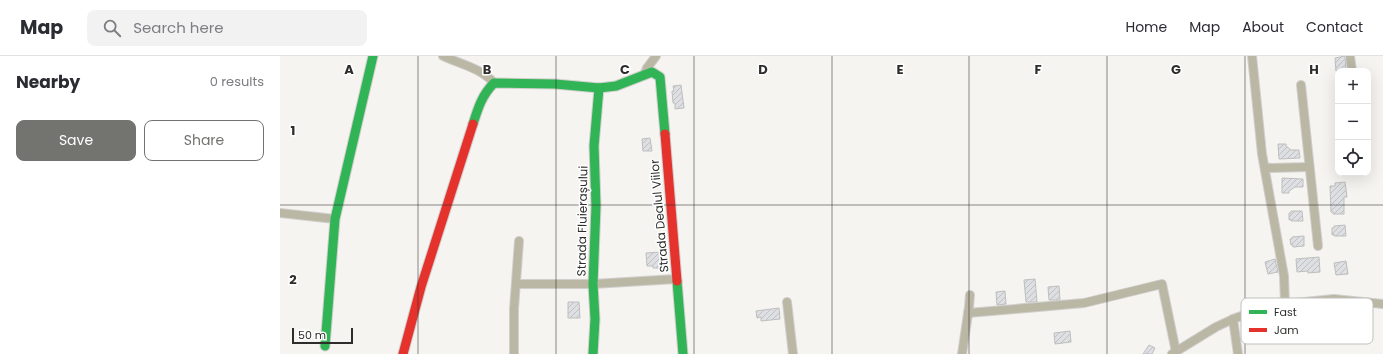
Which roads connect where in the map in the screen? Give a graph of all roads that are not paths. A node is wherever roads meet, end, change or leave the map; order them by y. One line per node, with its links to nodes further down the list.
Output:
1 (374, 56): 14 (street)
2 (443, 56): 8 (street)
3 (656, 56): 7 (street)
4 (1252, 56): 12 (street)
5 (1350, 56): 6 (street)
6 (1352, 68)
7 (644, 75): 10 (street); 17 (street, Strada Dealul Viilor)
8 (494, 83): 10 (street); 30 (street)
9 (1301, 85): 11 (street)
10 (599, 88): 19 (street, Strada Fluierașului)
11 (1309, 167): 12 (street); 16 (street)
12 (1265, 168): 21 (street)
13 (280, 213): 14 (street)
14 (335, 218): 28 (street)
15 (519, 241): 18 (street)
16 (1318, 246)
17 (676, 279): 19 (street); 33 (street, Strada Dealul Viilor)
18 (516, 284): 19 (street); 31 (street)
19 (593, 284): 32 (street, Strada Fluierașului)
20 (970, 295): 25 (street)
21 (1285, 298)
22 (787, 302): 34 (street)
23 (1373, 303): 24 (street)
24 (1383, 304)
25 (968, 313): 29 (street); 35 (street)
26 (1241, 316): 27 (street)
27 (1233, 319): 29 (street); 36 (street)
28 (325, 346)
29 (1174, 353)
30 (403, 354)
31 (514, 354)
32 (593, 354)
33 (683, 354)
34 (793, 354)
35 (962, 354)
36 (1238, 354)

